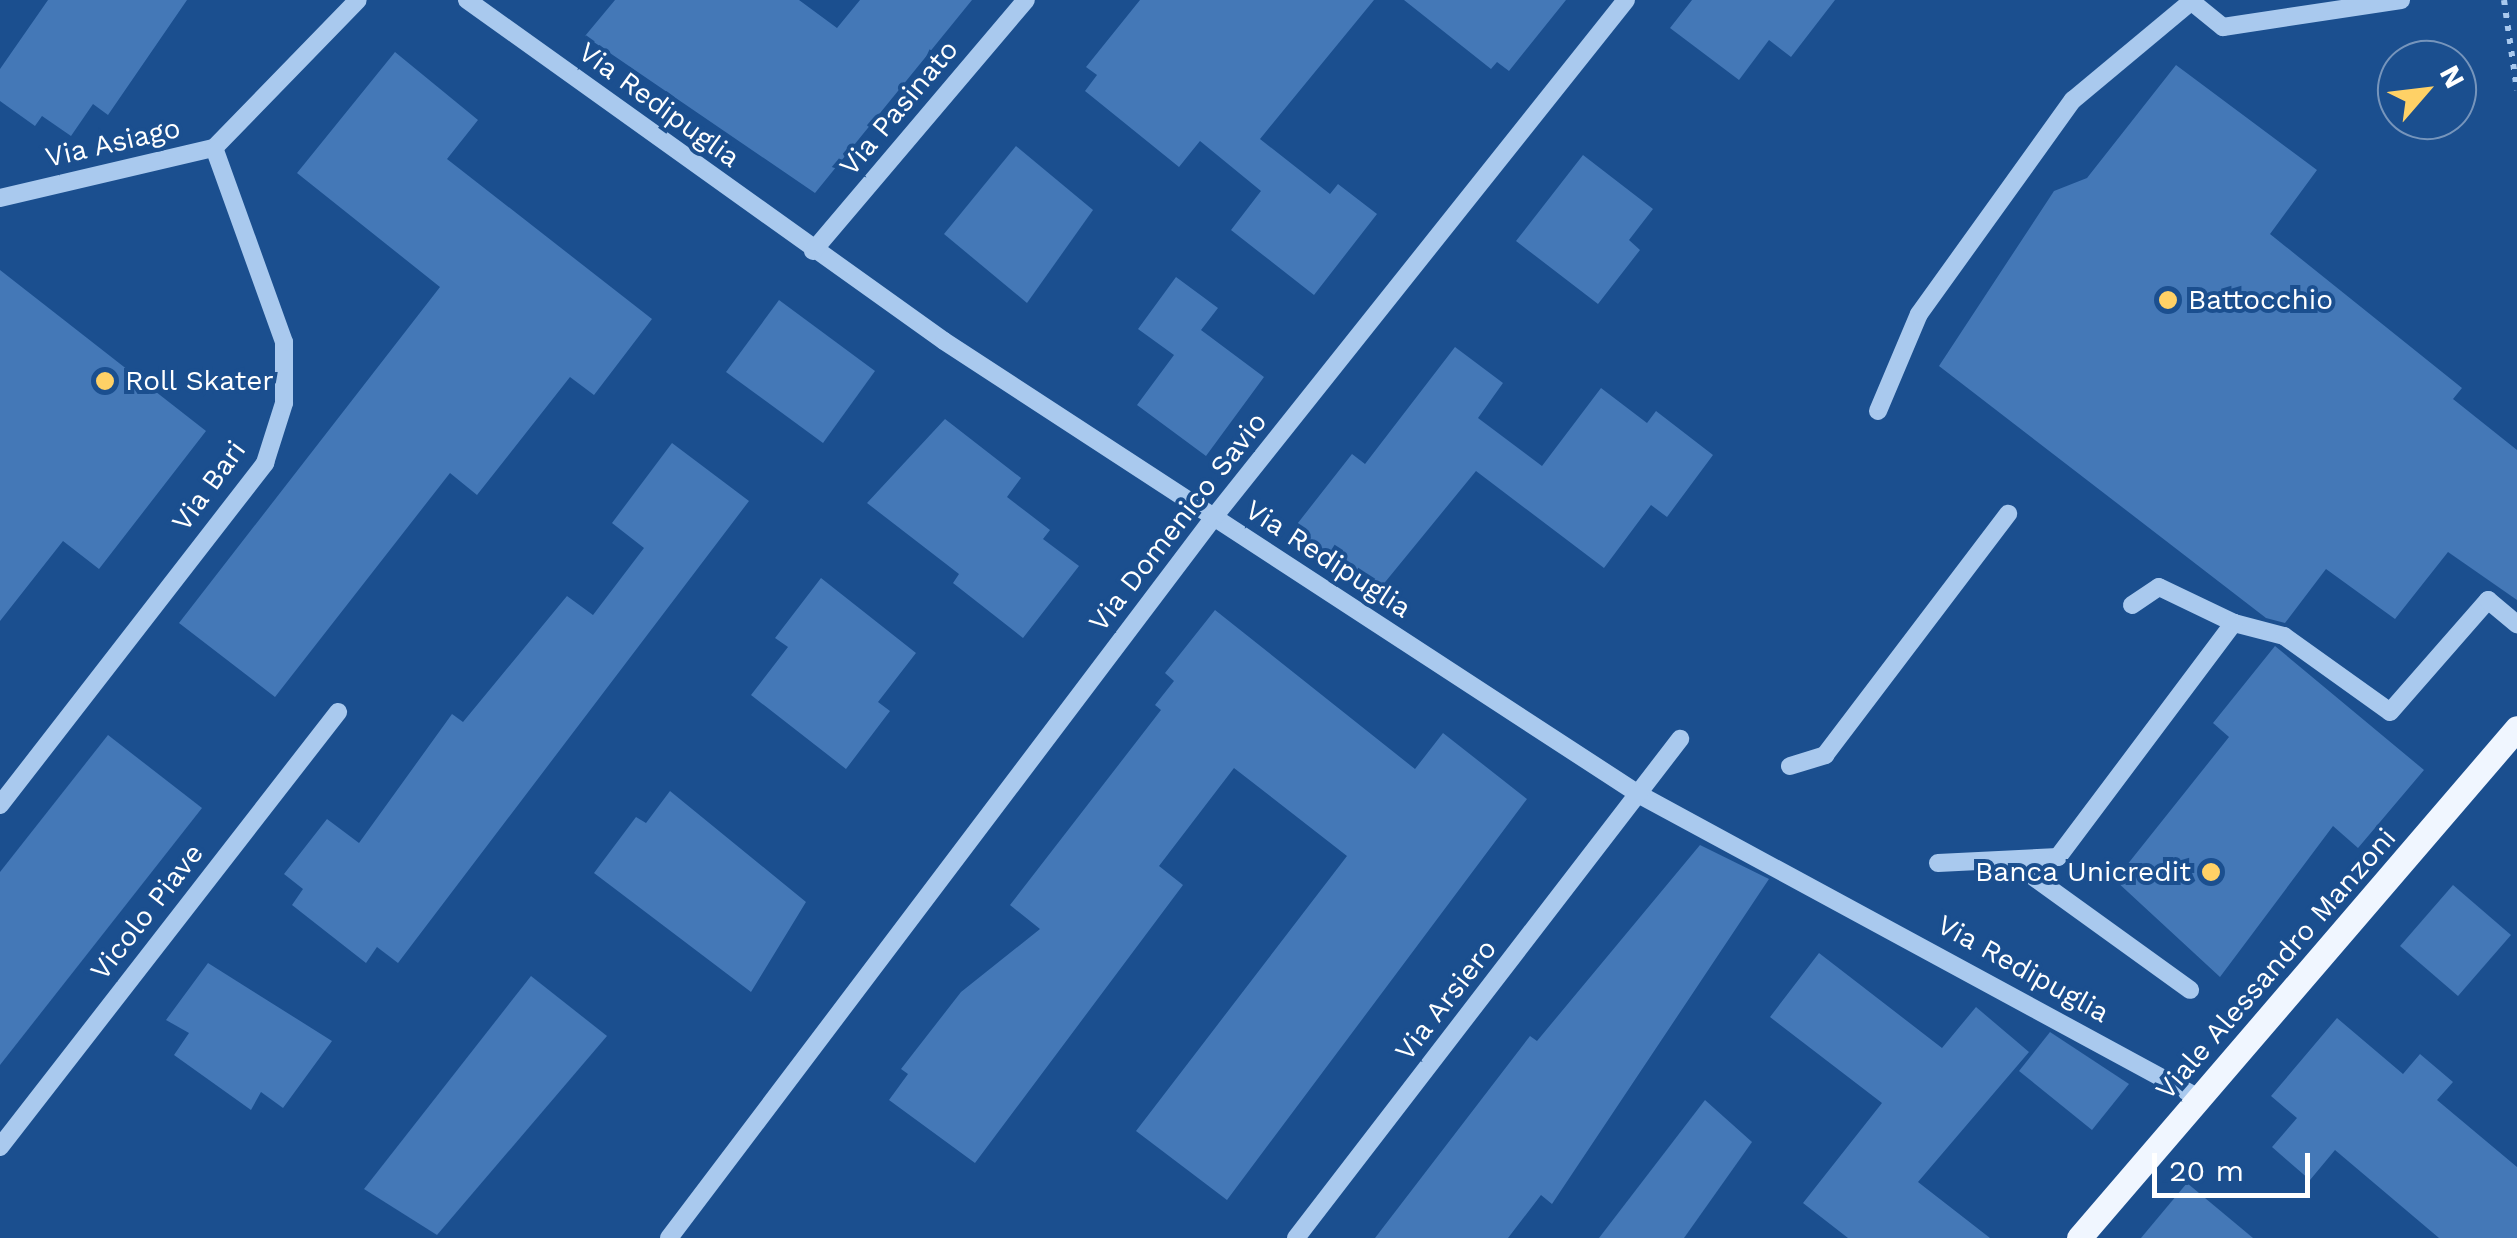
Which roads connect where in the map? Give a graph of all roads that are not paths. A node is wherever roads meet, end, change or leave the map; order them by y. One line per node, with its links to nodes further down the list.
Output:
1 (358, 0): 7 (street, Via Asiago)
2 (467, 0): 9 (street, Via Redipuglia)
3 (1026, 0): 9 (street, Via Pasinato)
4 (1626, 0): 12 (street, Via Domenico Savio)
5 (2401, 0): 6 (street)
6 (2192, 1): 10 (street)
7 (214, 148): 8 (street, Via Asiago); 21 (street, Via Bari)
8 (0, 198)
9 (814, 251): 12 (street, Via Redipuglia)
10 (1878, 412)
11 (2008, 514): 19 (street)
12 (1214, 517): 20 (street, Via Redipuglia); 27 (street, Via Domenico Savio)
13 (2132, 605): 14 (street)
14 (2234, 623): 15 (street); 22 (street)
15 (2517, 624)
16 (338, 712): 26 (street, Vicolo Piave)
17 (2517, 728): 25 (main road, Viale Alessandro Manzoni)
18 (1680, 738): 20 (street, Via Arsiero)
19 (1790, 766)
20 (1640, 795): 25 (street, Via Redipuglia); 28 (street, Via Arsiero)
21 (0, 806)
22 (2010, 860): 23 (street); 24 (street)
23 (1938, 863)
24 (2190, 990)
25 (2199, 1098): 29 (main road, Viale Alessandro Manzoni)
26 (0, 1147)
27 (669, 1238)
28 (1296, 1238)
29 (2079, 1238)

